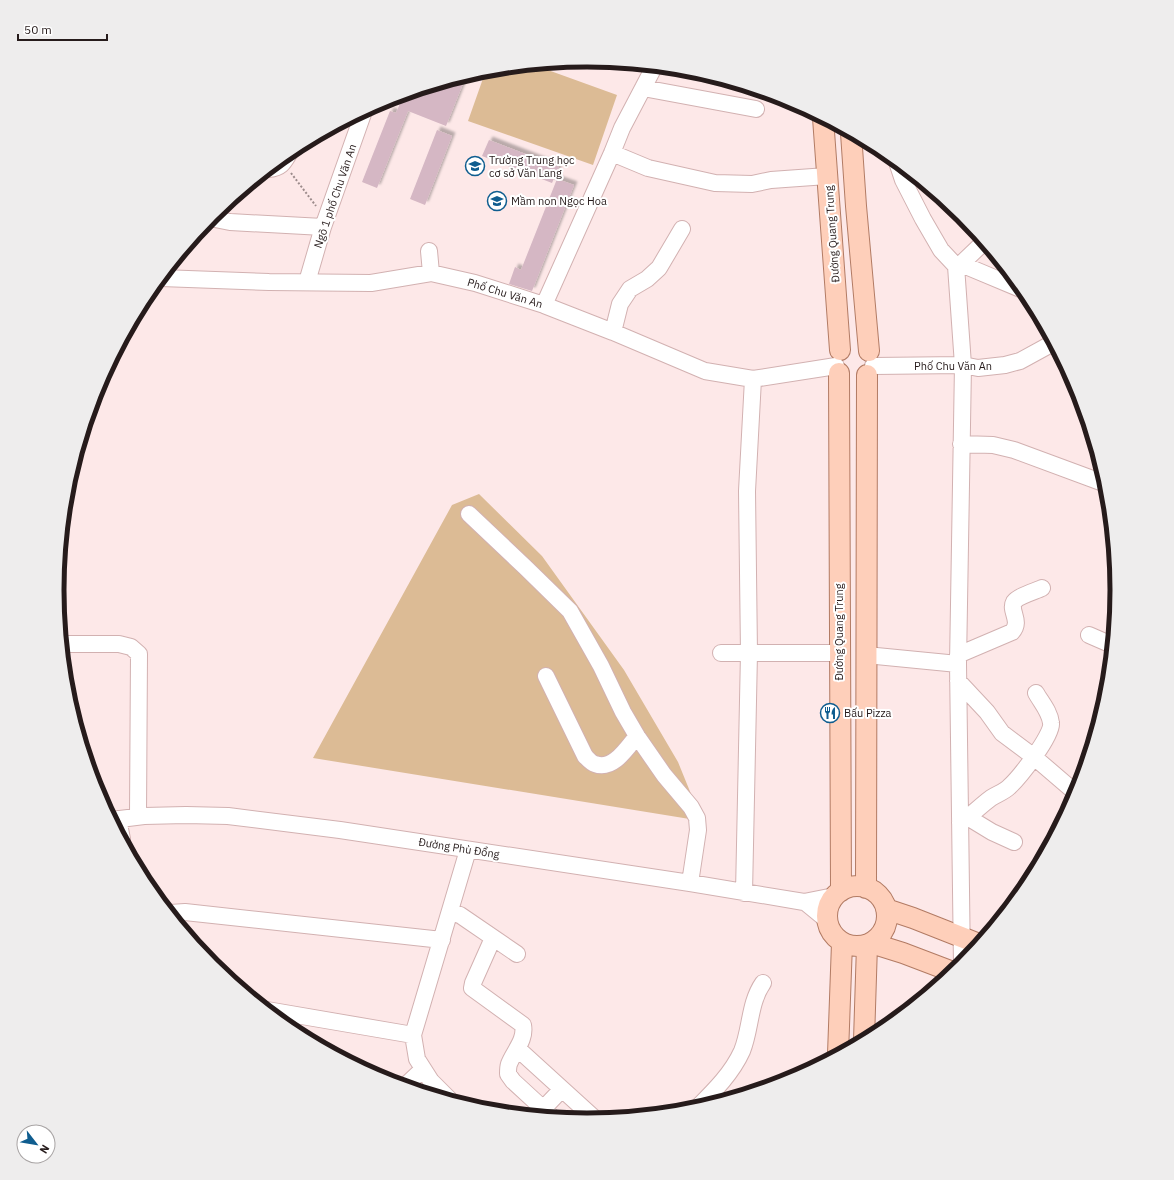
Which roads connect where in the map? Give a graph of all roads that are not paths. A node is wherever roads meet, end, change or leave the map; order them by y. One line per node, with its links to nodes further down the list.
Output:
1 (652, 71): 2 (street)
2 (643, 88): 3 (street); 7 (street)
3 (756, 109)
4 (361, 119): 11 (street, Ngõ 1 phố Chu Văn An)
5 (824, 124): 9 (main road, Đường Quang Trung)
6 (851, 139): 24 (main road)
7 (612, 153): 9 (street); 20 (street)
8 (900, 171): 15 (street)
9 (827, 176): 23 (main road, Đường Quang Trung)
10 (218, 220): 11 (street)
11 (324, 223): 18 (street, Ngõ 1 phố Chu Văn An)
12 (682, 229): 21 (street)
13 (980, 245): 15 (street)
14 (429, 251): 16 (street)
15 (959, 265): 19 (street); 25 (street)
16 (431, 273): 18 (street, Phố Chu Văn An); 20 (street, Phố Chu Văn An)
17 (167, 278): 18 (street, Phố Chu Văn An)
18 (307, 282)
19 (1012, 286)
20 (544, 305): 21 (street, Phố Chu Văn An)
21 (613, 332): 26 (street, Phố Chu Văn An)
22 (1048, 345): 25 (street, Phố Chu Văn An)
23 (838, 363): 24 (main road); 24 (main road); 26 (street, Phố Chu Văn An); 36 (main road, Đường Quang Trung)
24 (870, 364): 25 (street, Phố Chu Văn An); 37 (main road)
25 (963, 365): 27 (street)
26 (753, 379): 35 (street)
27 (961, 444): 28 (street); 38 (street)
28 (1098, 481)
29 (469, 514): 42 (street)
30 (1042, 588): 38 (street)
31 (1089, 635): 32 (street)
32 (1107, 642)
33 (67, 644): 45 (street)
34 (721, 653): 35 (street)
35 (749, 653): 36 (street); 52 (street)
36 (839, 653): 53 (main road, Đường Quang Trung)
37 (866, 655): 38 (street); 51 (main road)
38 (958, 660): 40 (street)
39 (546, 676): 42 (street)
40 (958, 681): 43 (street); 47 (street)
41 (1036, 693): 43 (street)
42 (637, 736): 50 (street)
43 (1034, 757): 44 (street); 47 (street)
44 (1070, 789)
45 (138, 816): 46 (street, Đường Phù Đổng); 49 (street, Đường Phù Đổng)
46 (117, 820)
47 (964, 821): 48 (street); 61 (street)
48 (1014, 842)
49 (468, 850): 50 (street, Đường Phù Đổng); 56 (street)
50 (690, 883): 52 (street, Đường Phù Đổng)
51 (866, 888): 53 (main road); 55 (main road)
52 (744, 892): 54 (street, Đường Phù Đổng)
53 (838, 894): 54 (street, Đường Phù Đổng); 58 (main road)
54 (805, 902): 58 (street, Đường Phù Đổng)
55 (886, 910): 61 (main road); 63 (main road)
56 (450, 912): 59 (street); 60 (street)
57 (176, 913): 60 (street)
58 (827, 920): 62 (main road)
59 (493, 938): 64 (street); 71 (street)
60 (442, 940): 69 (street)
61 (970, 940)
62 (842, 943): 63 (main road); 70 (main road)
63 (869, 944): 65 (main road); 68 (main road)
64 (517, 954)
65 (947, 969)
66 (763, 983): 76 (street)
67 (278, 1012): 69 (street)
68 (864, 1033)
69 (413, 1035): 72 (street)
70 (838, 1048)
71 (518, 1049): 74 (street); 77 (street)
72 (423, 1069): 73 (street); 75 (street)
73 (410, 1082)
74 (562, 1089): 78 (street); 79 (street)
75 (441, 1092)
76 (706, 1099)
77 (545, 1111)
78 (548, 1112)
79 (588, 1113)

